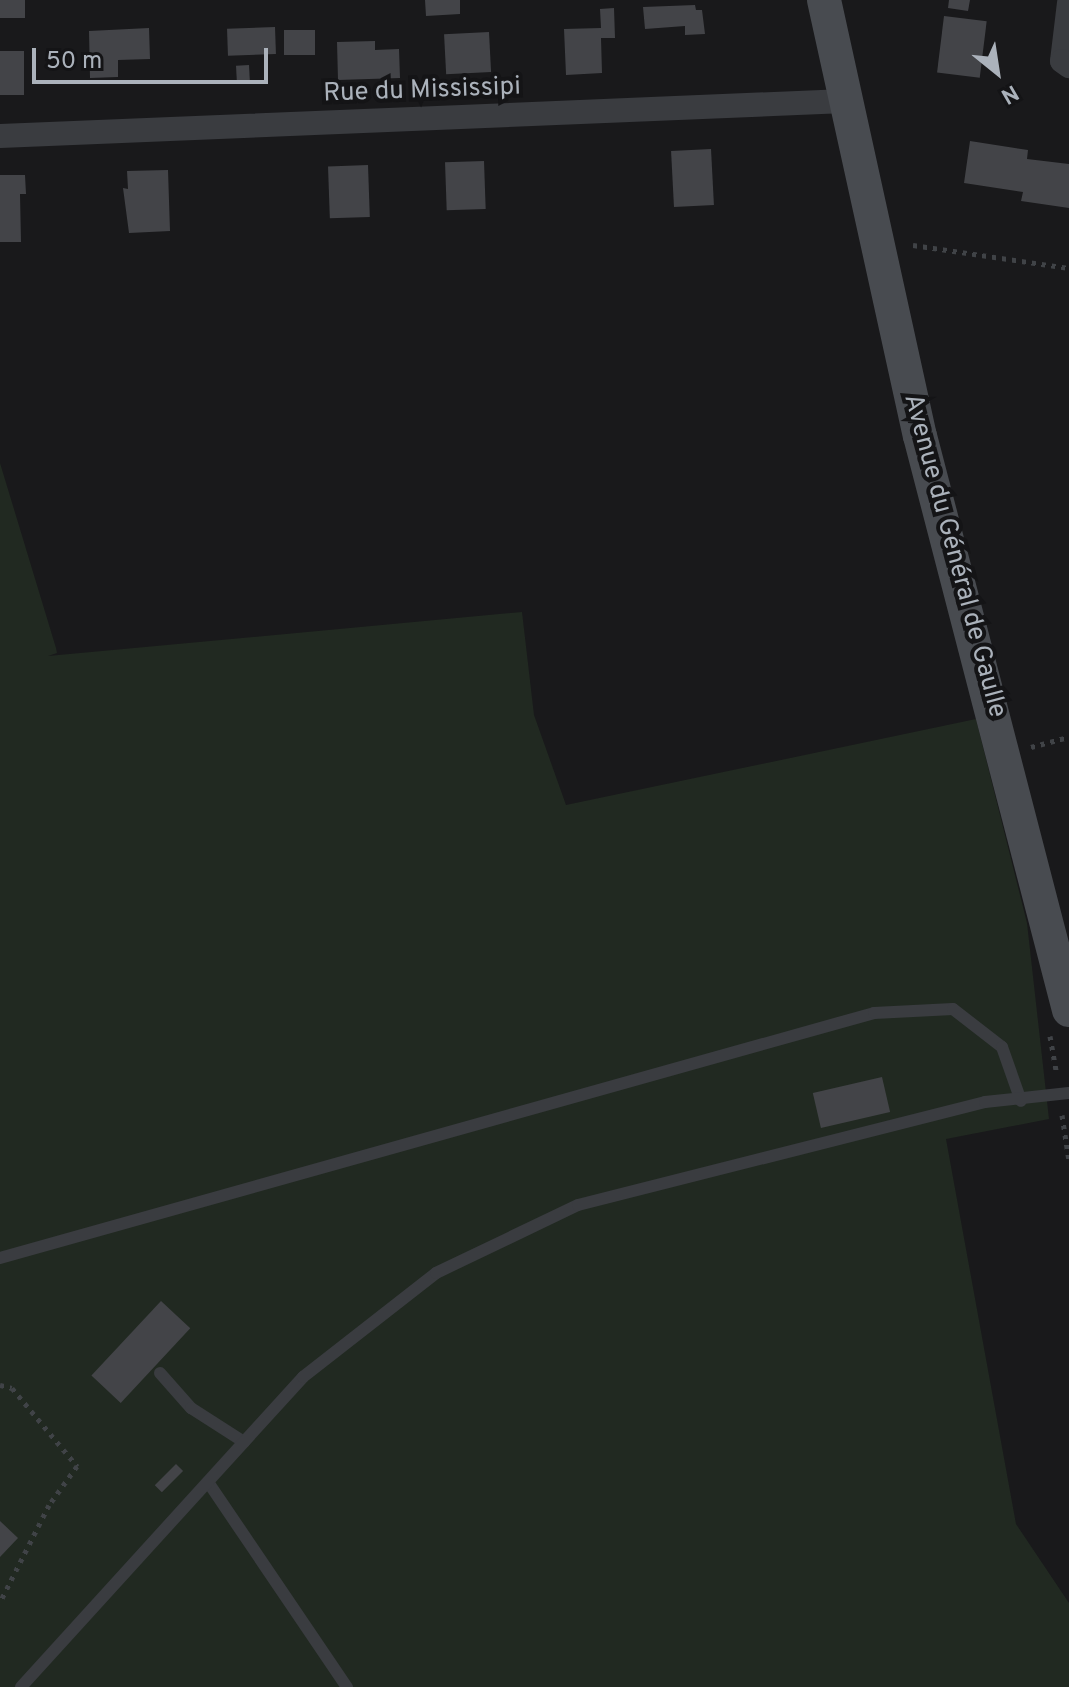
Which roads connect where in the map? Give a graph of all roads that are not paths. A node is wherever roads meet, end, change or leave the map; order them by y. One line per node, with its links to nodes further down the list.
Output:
1 (824, 0): 4 (main road, Avenue du Général de Gaulle)
2 (1069, 3): 3 (street)
3 (1069, 66)
4 (845, 101): 5 (street, Rue du Mississipi); 6 (main road, Avenue du Général de Gaulle)
5 (0, 136)
6 (1069, 1010)
7 (1069, 1093): 8 (lane)
8 (1021, 1101): 9 (lane); 11 (lane)
9 (0, 1258)
10 (160, 1373): 11 (lane)
11 (244, 1442): 12 (lane)
12 (208, 1482): 13 (lane); 14 (lane)
13 (21, 1687)
14 (347, 1687)

